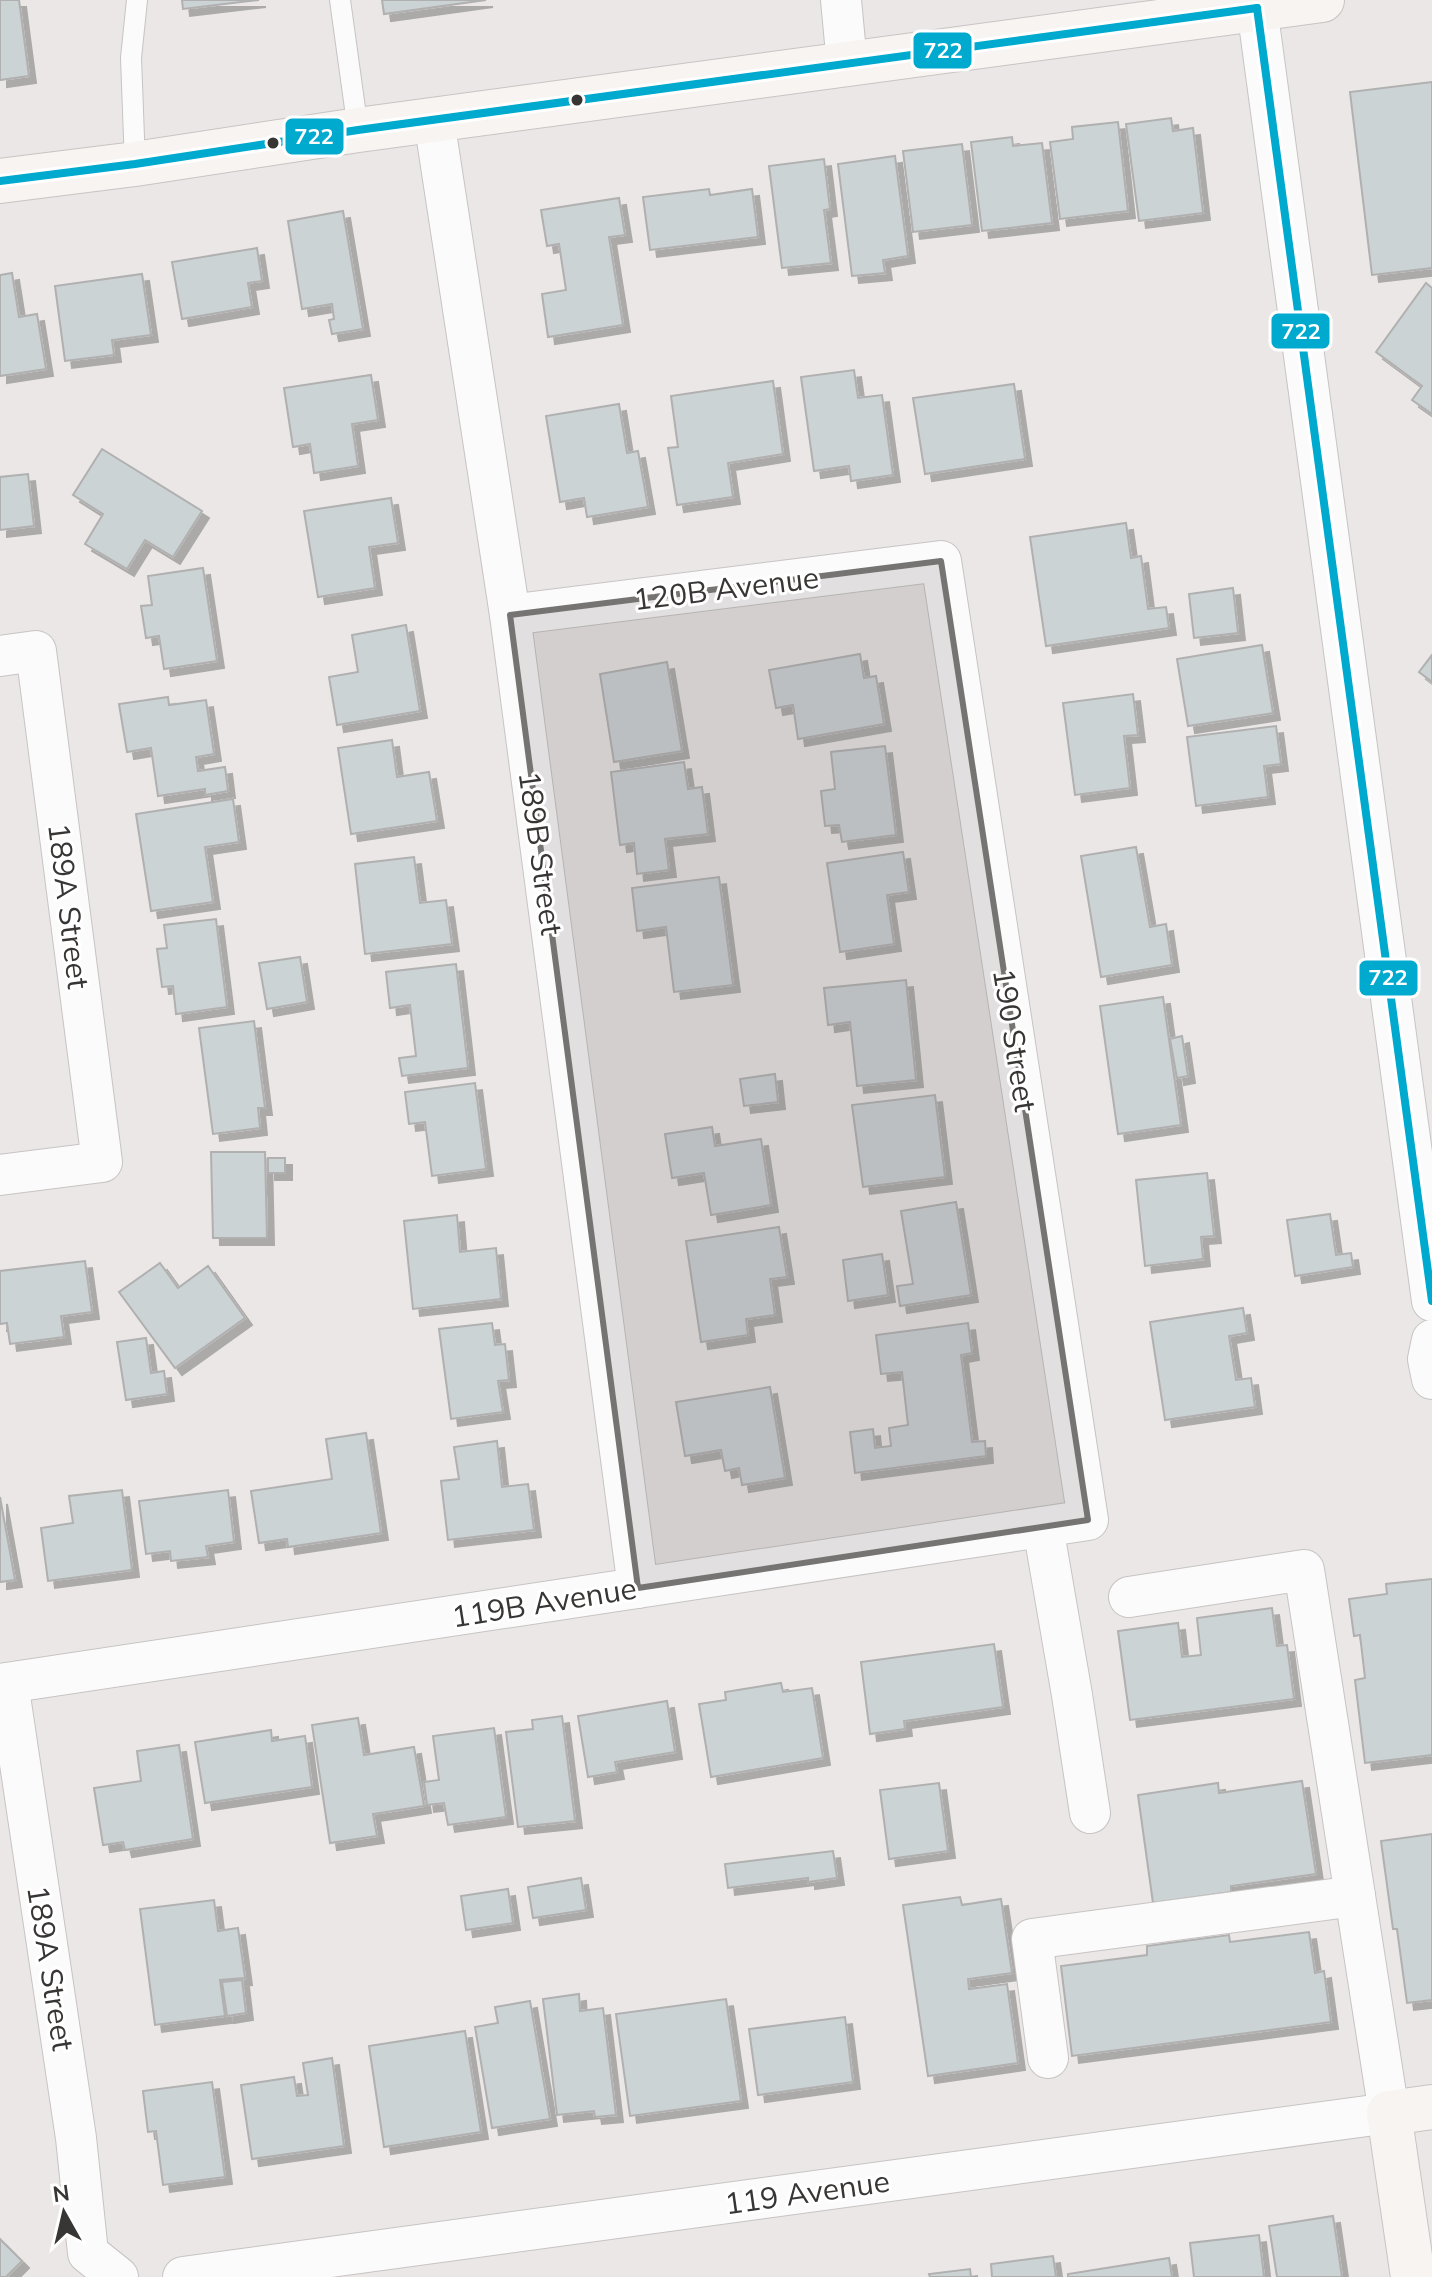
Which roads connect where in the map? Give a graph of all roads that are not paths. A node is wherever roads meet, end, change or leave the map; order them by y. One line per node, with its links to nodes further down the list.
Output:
1 (137, 0): 9 (lane)
2 (340, 0): 8 (lane)
3 (841, 0): 6 (street)
4 (1322, 0): 5 (main road)
5 (1257, 8): 6 (main road); 15 (street)
6 (847, 64): 7 (main road)
7 (434, 120): 8 (main road); 12 (street, 189B Street)
8 (358, 130): 9 (main road)
9 (135, 164): 10 (main road)
10 (0, 181)
11 (941, 561): 12 (street, 120B Avenue); 18 (street, 190 Street)
12 (510, 615): 20 (street, 189B Street)
13 (18, 654): 14 (street, 189A Street)
14 (0, 1175)
15 (1432, 1301)
16 (1432, 1340): 17 (street)
17 (1432, 1379)
18 (1088, 1520): 19 (street, 119B Avenue)
19 (1043, 1527): 20 (street, 119B Avenue); 23 (street)
20 (638, 1588): 22 (street, 119B Avenue)
21 (1129, 1597): 24 (street)
22 (4, 1684): 28 (street, 189A Street)
23 (1090, 1813)
24 (1355, 1896): 25 (street); 27 (street)
25 (1048, 2058)
26 (1432, 2107): 27 (main road, 119 Avenue)
27 (1389, 2113): 29 (street, 119 Avenue); 30 (main road)
28 (103, 2265)
29 (183, 2277)
30 (1413, 2277)

